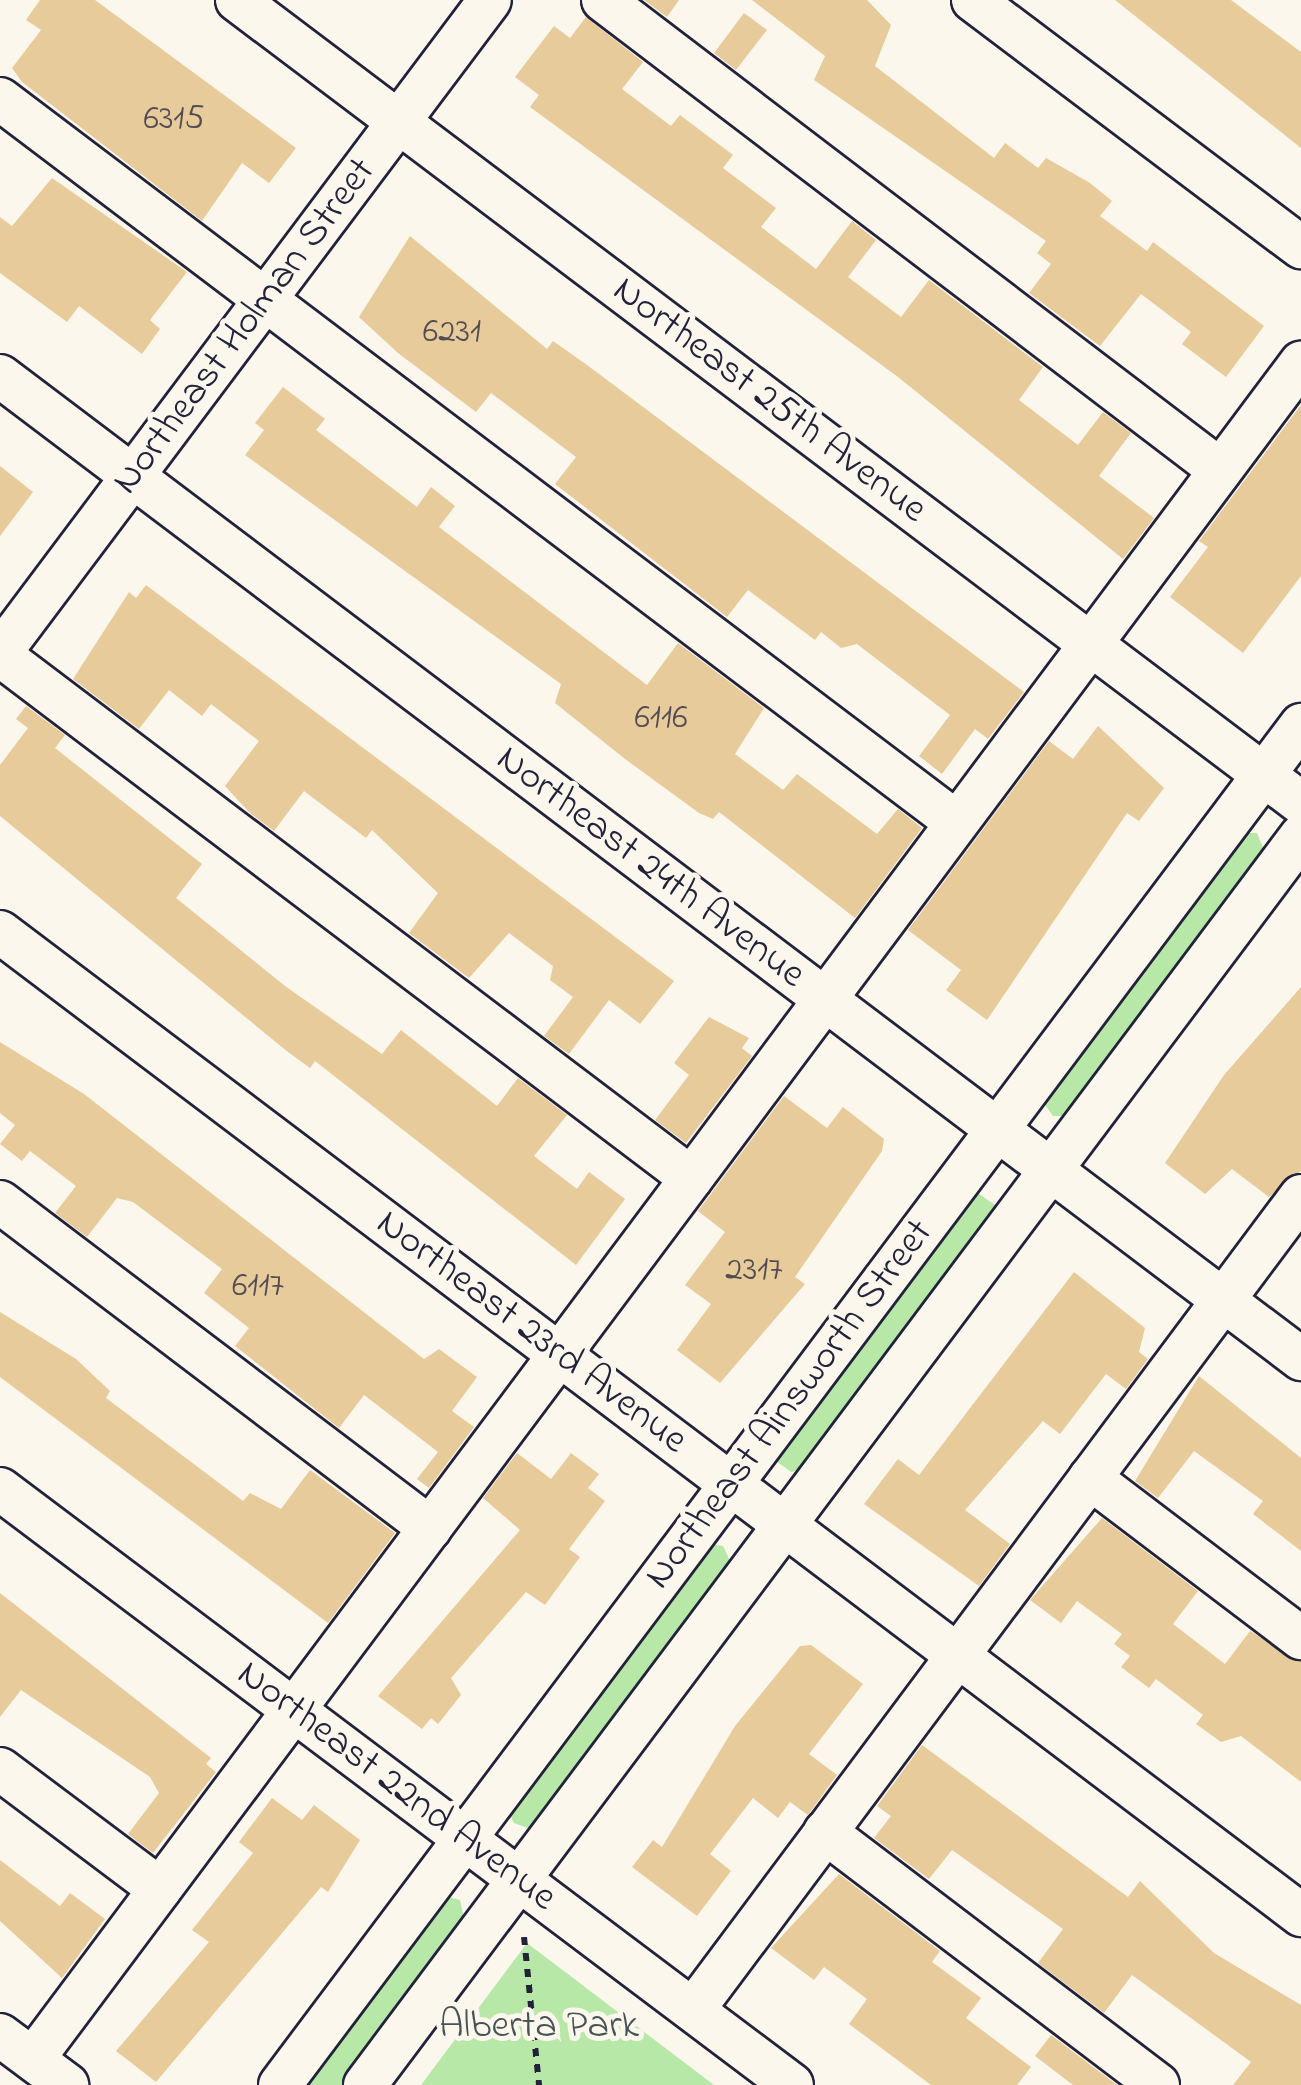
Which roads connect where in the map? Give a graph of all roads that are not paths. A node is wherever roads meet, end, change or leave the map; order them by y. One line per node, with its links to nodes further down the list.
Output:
1 (237, 0): 6 (street, Northeast 25th Avenue)
2 (490, 0): 6 (street, Northeast Holman Street)
3 (603, 0): 11 (street)
4 (973, 0): 7 (street)
5 (0, 99): 8 (street)
6 (398, 122): 8 (street, Northeast Holman Street); 13 (street, Northeast 25th Avenue)
7 (1301, 247)
8 (266, 298): 12 (street, Northeast Holman Street); 18 (street)
9 (1301, 362): 11 (street)
10 (0, 376): 12 (street, Northeast 24th Avenue)
11 (1220, 470): 13 (street)
12 (133, 476): 14 (street, Northeast Holman Street); 21 (street, Northeast 24th Avenue)
13 (1090, 643): 16 (street, Northeast 25th Avenue); 18 (street)
14 (0, 654): 24 (street)
15 (1301, 725): 16 (street, Northeast Ainsworth Street)
16 (1264, 774): 17 (street, Northeast 25th Avenue); 22 (street, Northeast Ainsworth Street)
17 (1301, 803)
18 (956, 822): 21 (street)
19 (1301, 836): 23 (street, Northeast Ainsworth Street)
20 (0, 932): 28 (street, Northeast 23rd Avenue)
21 (824, 999): 22 (street, Northeast 24th Avenue); 24 (street)
22 (996, 1128): 23 (street, Northeast 24th Avenue); 31 (street, Northeast Ainsworth Street)
23 (1050, 1170): 27 (street, Northeast 24th Avenue); 33 (street, Northeast Ainsworth Street)
24 (692, 1178): 28 (street)
25 (1301, 1196): 27 (street)
26 (0, 1202): 34 (street)
27 (1222, 1300): 29 (street, Northeast 24th Avenue); 30 (street)
28 (560, 1356): 31 (street, Northeast 23rd Avenue); 34 (street)
29 (1301, 1359)
30 (1090, 1478): 35 (street); 36 (street)
31 (731, 1484): 33 (street, Northeast 23rd Avenue); 40 (street, Northeast Ainsworth Street)
32 (0, 1489): 37 (street, Northeast 22nd Avenue)
33 (784, 1526): 36 (street, Northeast 23rd Avenue); 41 (street, Northeast Ainsworth Street)
34 (430, 1528): 37 (street)
35 (1301, 1638)
36 (956, 1655): 39 (street); 43 (street, Northeast 23rd Avenue)
37 (294, 1710): 40 (street, Northeast 22nd Avenue); 42 (street)
38 (0, 1770): 42 (street)
39 (824, 1832): 44 (street); 50 (street)
40 (464, 1839): 41 (street, Northeast 22nd Avenue); 47 (street, Northeast Ainsworth Street)
41 (518, 1878): 44 (street, Northeast 22nd Avenue); 48 (street, Northeast Ainsworth Street)
42 (160, 1889): 45 (street)
43 (1301, 1915)
44 (694, 2010): 49 (street, Northeast 22nd Avenue)
45 (16, 2047): 46 (street)
46 (66, 2085)
47 (280, 2085)
48 (365, 2085)
49 (792, 2085)
50 (1158, 2085)

